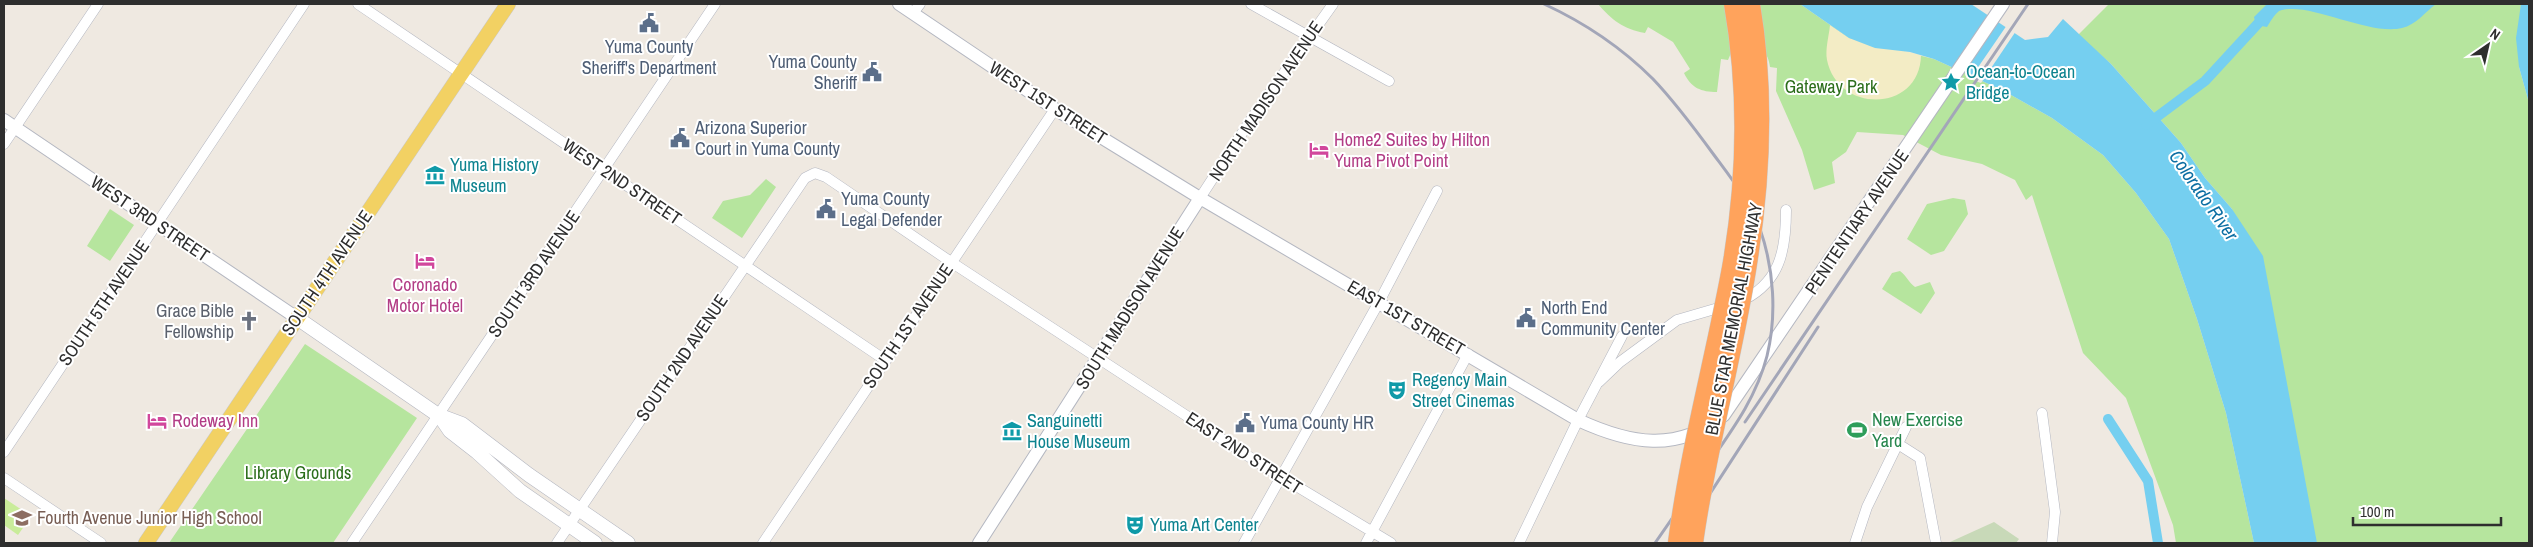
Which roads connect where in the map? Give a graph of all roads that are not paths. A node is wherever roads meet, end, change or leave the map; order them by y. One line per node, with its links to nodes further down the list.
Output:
1 (98, 4): 18 (street)
2 (304, 4): 24 (street, SOUTH 5TH AVENUE)
3 (358, 4): 14 (street, WEST 2ND STREET)
4 (508, 4): 14 (main road, SOUTH 4TH AVENUE)
5 (715, 4): 20 (street, SOUTH 3RD AVENUE)
6 (899, 4): 12 (street, WEST 1ST STREET)
7 (1251, 4): 13 (street)
8 (1333, 4): 13 (street, NORTH MADISON AVENUE)
9 (1734, 4): 58 (highway, BLUE STAR MEMORIAL HIGHWAY, bridge)
10 (1751, 4): 59 (highway, BLUE STAR MEMORIAL HIGHWAY, bridge)
11 (2003, 4): 38 (street, PENITENTIARY AVENUE)
12 (916, 9): 16 (street, WEST 1ST STREET)
13 (1309, 35): 15 (street); 22 (street, NORTH MADISON AVENUE)
14 (461, 73): 20 (street, WEST 2ND STREET); 28 (main road, SOUTH 4TH AVENUE)
15 (1389, 81)
16 (1054, 109): 22 (street, WEST 1ST STREET); 25 (street, SOUTH 1ST AVENUE)
17 (4, 120): 18 (street, WEST 3RD STREET)
18 (15, 128): 19 (street); 24 (street, WEST 3RD STREET)
19 (4, 144)
20 (604, 170): 26 (street, WEST 2ND STREET); 35 (street, SOUTH 3RD AVENUE)
21 (1437, 191): 27 (street)
22 (1200, 198): 27 (street, EAST 1ST STREET); 31 (street, SOUTH MADISON AVENUE)
23 (1786, 210): 33 (street)
24 (157, 224): 28 (street, WEST 3RD STREET); 40 (street, SOUTH 5TH AVENUE)
25 (951, 262): 26 (street, SOUTH 2ND AVENUE); 31 (street); 32 (street, SOUTH 1ST AVENUE)
26 (745, 266): 32 (street, WEST 2ND STREET); 43 (street, SOUTH 2ND AVENUE)
27 (1379, 302): 30 (street, EAST 1ST STREET); 42 (street)
28 (297, 318): 35 (main road); 47 (main road, SOUTH 4TH AVENUE)
29 (1622, 336): 33 (street)
30 (1468, 354): 36 (street, EAST 1ST STREET); 45 (street)
31 (1099, 359): 42 (street, EAST 2ND STREET); 53 (street, SOUTH MADISON AVENUE)
32 (885, 360): 52 (street, SOUTH 1ST AVENUE)
33 (1598, 382): 36 (street)
34 (2042, 412): 62 (street)
35 (438, 415): 43 (main road); 44 (main road); 48 (street, SOUTH 3RD AVENUE)
36 (1578, 420): 38 (street, EAST 1ST STREET); 57 (street)
37 (1906, 427): 39 (street)
38 (1701, 432)
39 (1898, 444): 60 (street); 61 (street)
40 (4, 452)
41 (4, 478): 46 (street)
42 (1282, 478): 45 (street, EAST 2ND STREET); 54 (street)
43 (580, 509): 44 (street, SOUTH 2ND AVENUE); 51 (main road)
44 (570, 525): 49 (street, SOUTH 2ND AVENUE); 50 (main road)
45 (1371, 532): 55 (street); 56 (street, EAST 2ND STREET)
46 (101, 543)
47 (146, 543)
48 (352, 543)
49 (557, 543)
50 (596, 543)
51 (628, 543)
52 (763, 543)
53 (979, 543)
54 (1244, 543)
55 (1366, 543)
56 (1391, 543)
57 (1519, 543)
58 (1677, 543)
59 (1694, 543)
60 (1855, 543)
61 (1936, 543)
62 (2052, 543)

